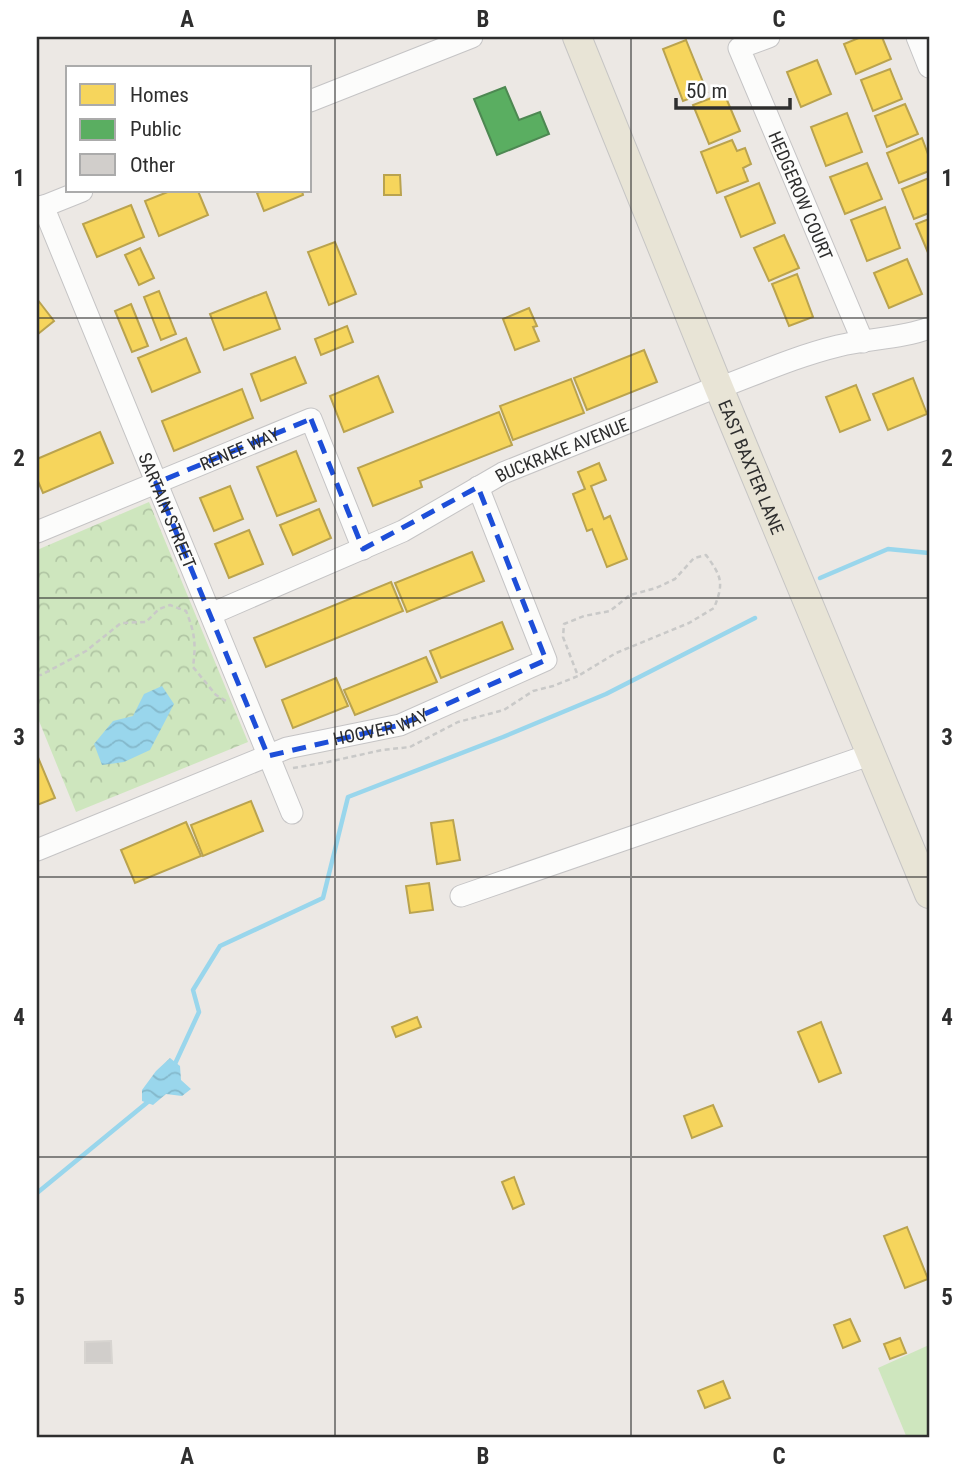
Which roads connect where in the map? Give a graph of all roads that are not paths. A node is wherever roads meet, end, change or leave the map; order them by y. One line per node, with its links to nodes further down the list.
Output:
1 (472, 37): 6 (street)
2 (577, 37): 11 (main road, EAST BAXTER LANE)
3 (769, 37): 10 (street, HEDGEROW COURT)
4 (916, 37): 5 (street)
5 (929, 67)
6 (312, 100)
7 (80, 192): 8 (street)
8 (40, 208): 12 (street, SARTAIN STREET)
9 (929, 328): 10 (street, BUCKRAKE AVENUE)
10 (863, 342): 11 (street, BUCKRAKE AVENUE)
11 (719, 388): 13 (street, BUCKRAKE AVENUE); 17 (main road, EAST BAXTER LANE)
12 (156, 483): 14 (street, RENEE WAY); 15 (street, RENEE WAY); 16 (street, SARTAIN STREET)
13 (478, 487): 15 (street, BUCKRAKE AVENUE); 18 (street, HOOVER WAY)
14 (37, 532)
15 (363, 550): 16 (street, BUCKRAKE AVENUE)
16 (211, 614): 18 (street, SARTAIN STREET)
17 (872, 754): 21 (main road, EAST BAXTER LANE); 22 (street)
18 (268, 756): 19 (street, SARTAIN STREET); 20 (street, HOOVER WAY)
19 (292, 813)
20 (37, 850)
21 (929, 894)
22 (461, 896)

